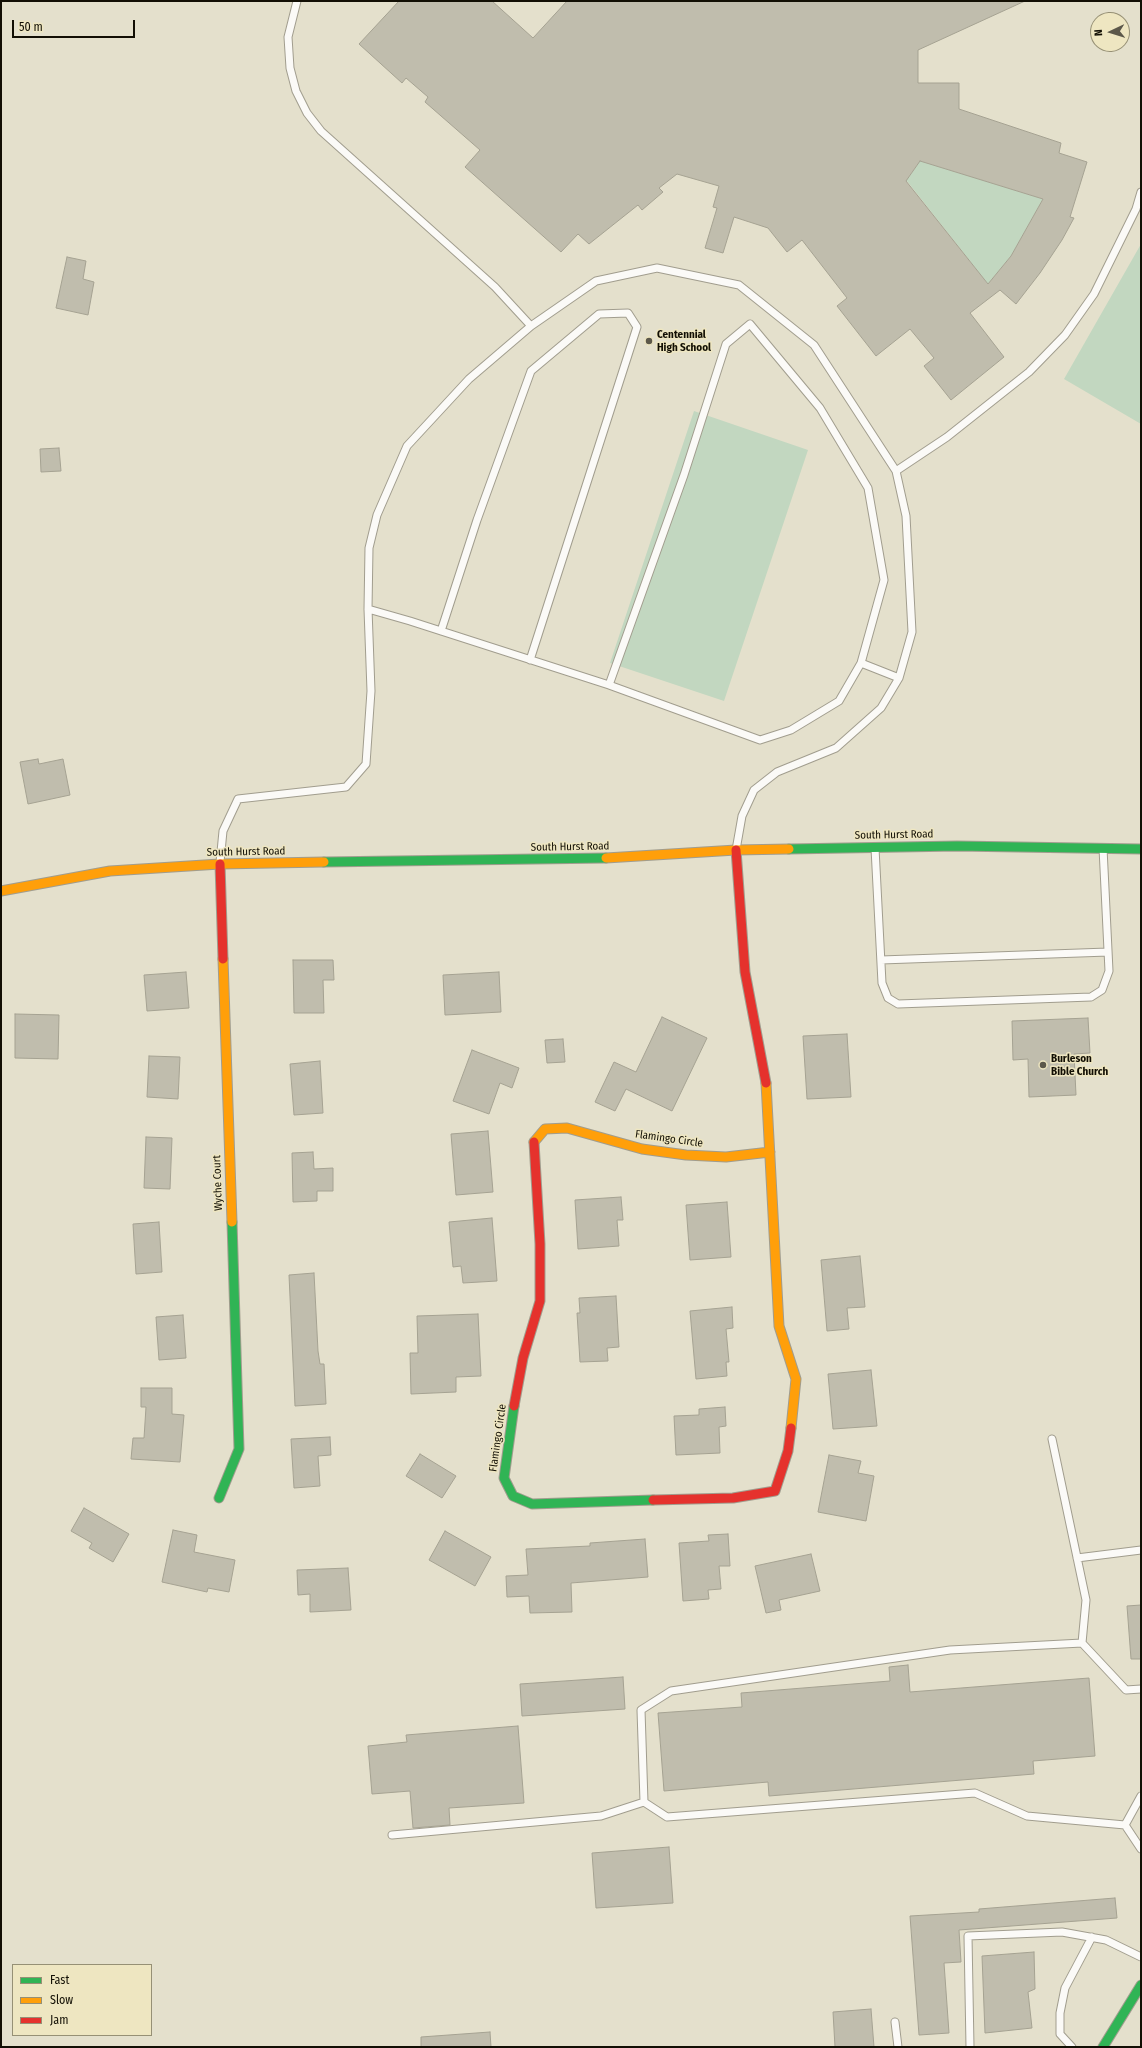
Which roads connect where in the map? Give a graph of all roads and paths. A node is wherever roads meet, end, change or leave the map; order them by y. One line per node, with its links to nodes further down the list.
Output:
1 (297, 1): 3 (lane)
2 (1141, 192): 4 (lane)
3 (531, 326): 4 (lane); 5 (lane)
4 (896, 471): 9 (lane)
5 (368, 609): 6 (lane); 15 (lane)
6 (441, 631): 7 (lane); 7 (lane)
7 (530, 660): 10 (lane)
8 (861, 664): 9 (lane); 10 (lane); 10 (lane)
9 (899, 678): 14 (lane)
10 (609, 686)
11 (875, 848): 12 (street, South Hurst Road); 14 (street, South Hurst Road); 18 (lane)
12 (1103, 848): 13 (street, South Hurst Road); 17 (lane)
13 (1141, 848)
14 (736, 850): 15 (street, South Hurst Road); 19 (street, Flamingo Circle)
15 (220, 864): 16 (street, South Hurst Road); 21 (street, Wyche Court)
16 (1, 891)
17 (1108, 952): 18 (lane); 18 (lane)
18 (881, 960)
19 (770, 1152): 19 (street, Flamingo Circle)
20 (1052, 1439): 23 (lane)
21 (219, 1498)
22 (1141, 1550): 23 (lane)
23 (1077, 1558): 24 (lane)
24 (1082, 1643): 25 (lane); 27 (lane)
25 (1141, 1689)
26 (1141, 1796): 28 (lane)
27 (644, 1802): 28 (lane); 29 (lane)
28 (1125, 1825): 30 (lane)
29 (392, 1835)
30 (1141, 1849)
31 (1092, 1937): 32 (lane); 36 (lane); 37 (lane)
32 (1141, 1957)
33 (1141, 1985): 38 (street)
34 (895, 2022): 35 (lane)
35 (898, 2047)
36 (970, 2047)
37 (1072, 2047)
38 (1103, 2047)

